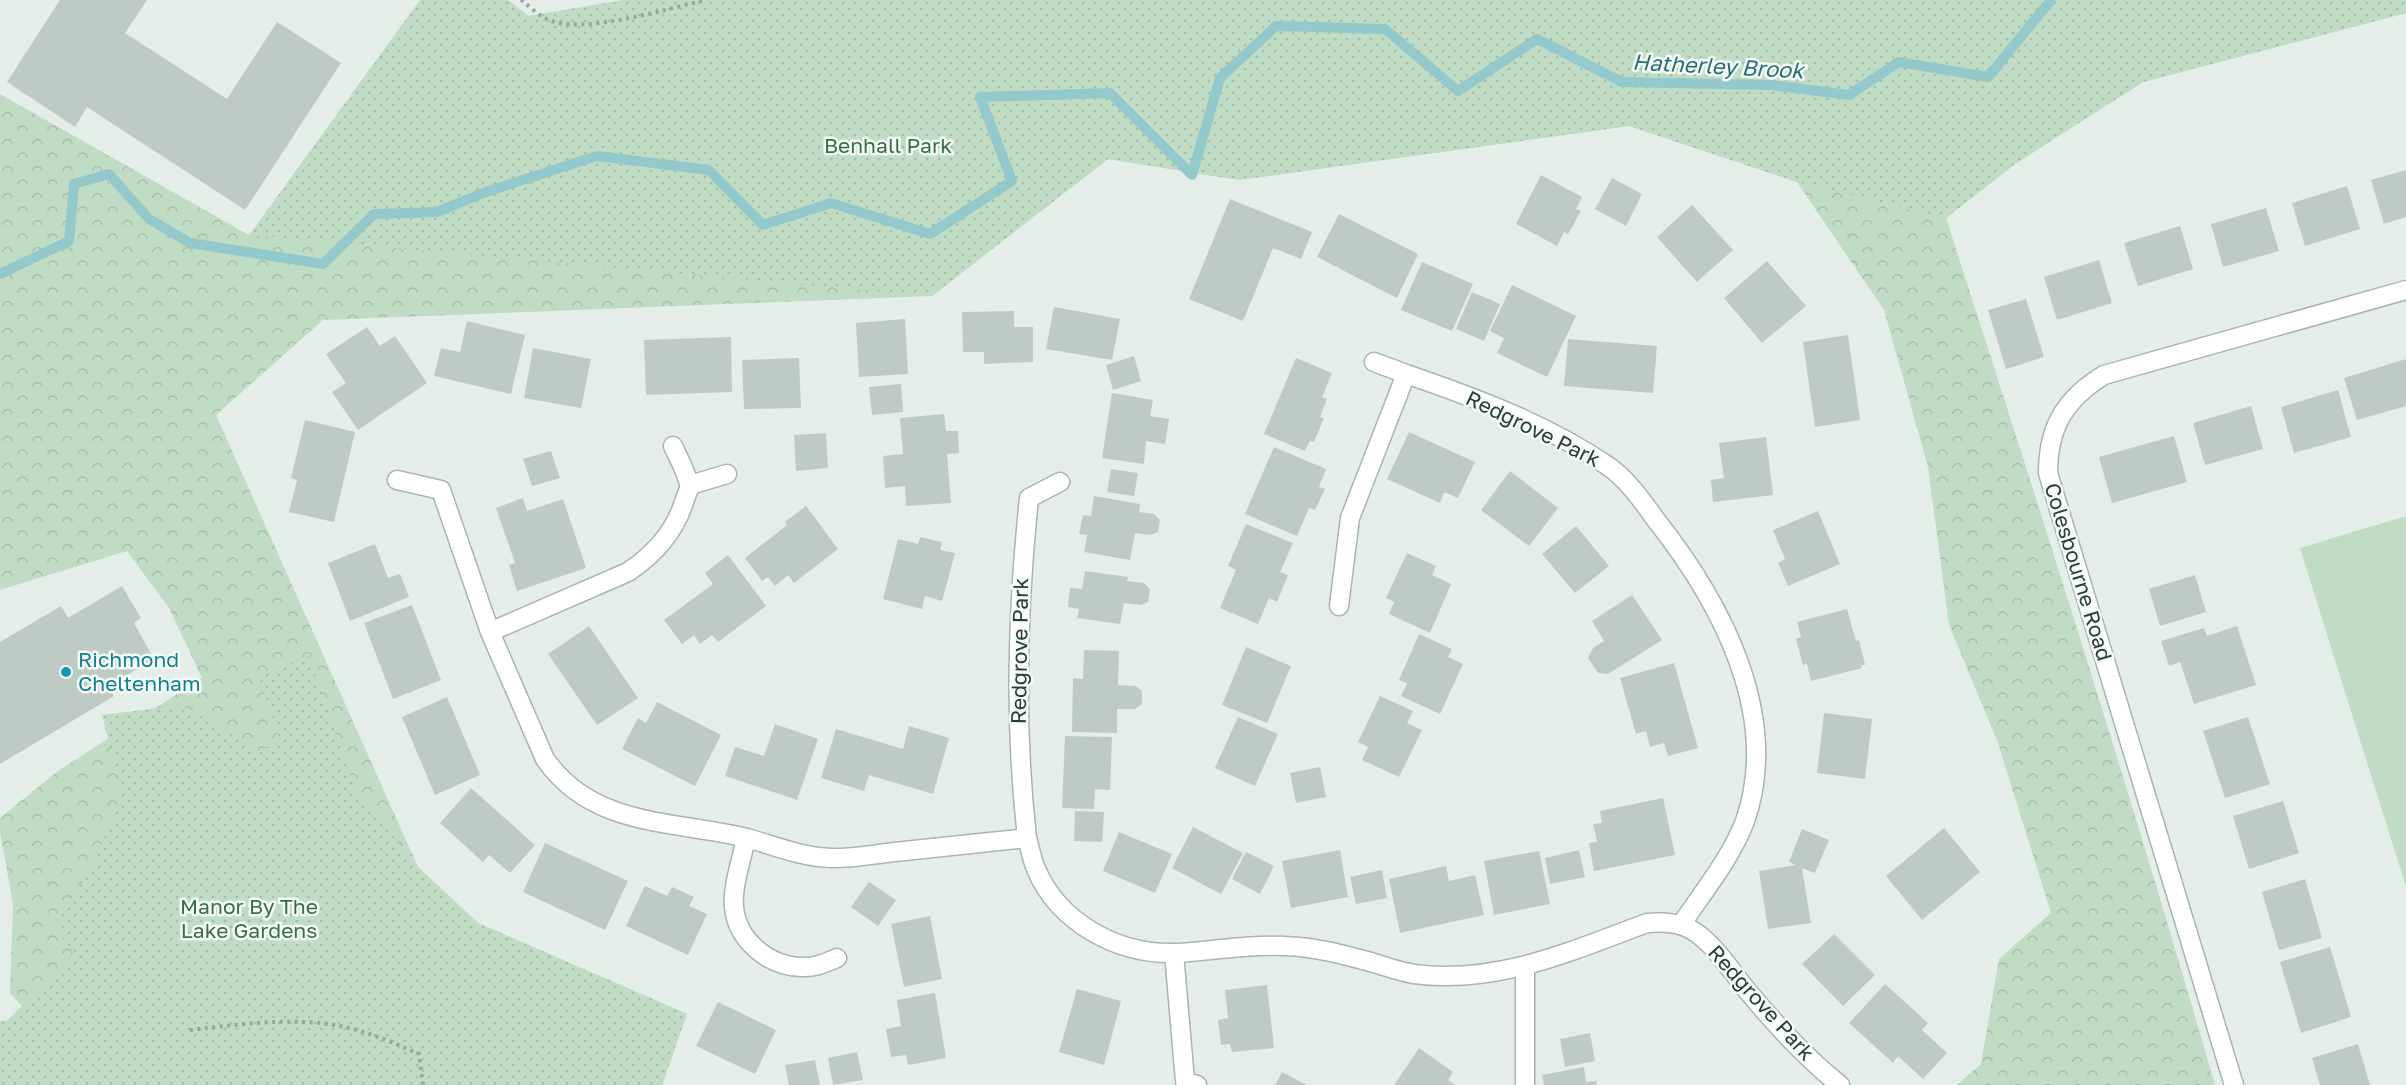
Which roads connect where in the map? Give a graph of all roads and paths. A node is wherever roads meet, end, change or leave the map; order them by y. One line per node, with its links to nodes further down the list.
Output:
1 (521, 0): 2 (path)
2 (706, 0)
3 (2406, 290): 24 (street, Colesbourne Road)
4 (1374, 362): 5 (street, Redgrove Park)
5 (1406, 374): 11 (street); 15 (street, Redgrove Park)
6 (673, 446): 10 (street)
7 (726, 474): 10 (street)
8 (397, 480): 12 (street)
9 (1060, 482): 14 (street, Redgrove Park)
10 (690, 485): 12 (street)
11 (1339, 606)
12 (490, 632): 13 (street)
13 (746, 838): 14 (street); 17 (street)
14 (1027, 838): 16 (street, Redgrove Park)
15 (1681, 925): 18 (street, Redgrove Park); 23 (street, Redgrove Park)
16 (1174, 953): 18 (street, Redgrove Park); 21 (street)
17 (837, 958)
18 (1525, 967): 22 (street)
19 (190, 1030): 20 (path)
20 (423, 1085)
21 (1197, 1085)
22 (1525, 1085)
23 (1840, 1085)
24 (2234, 1085)

